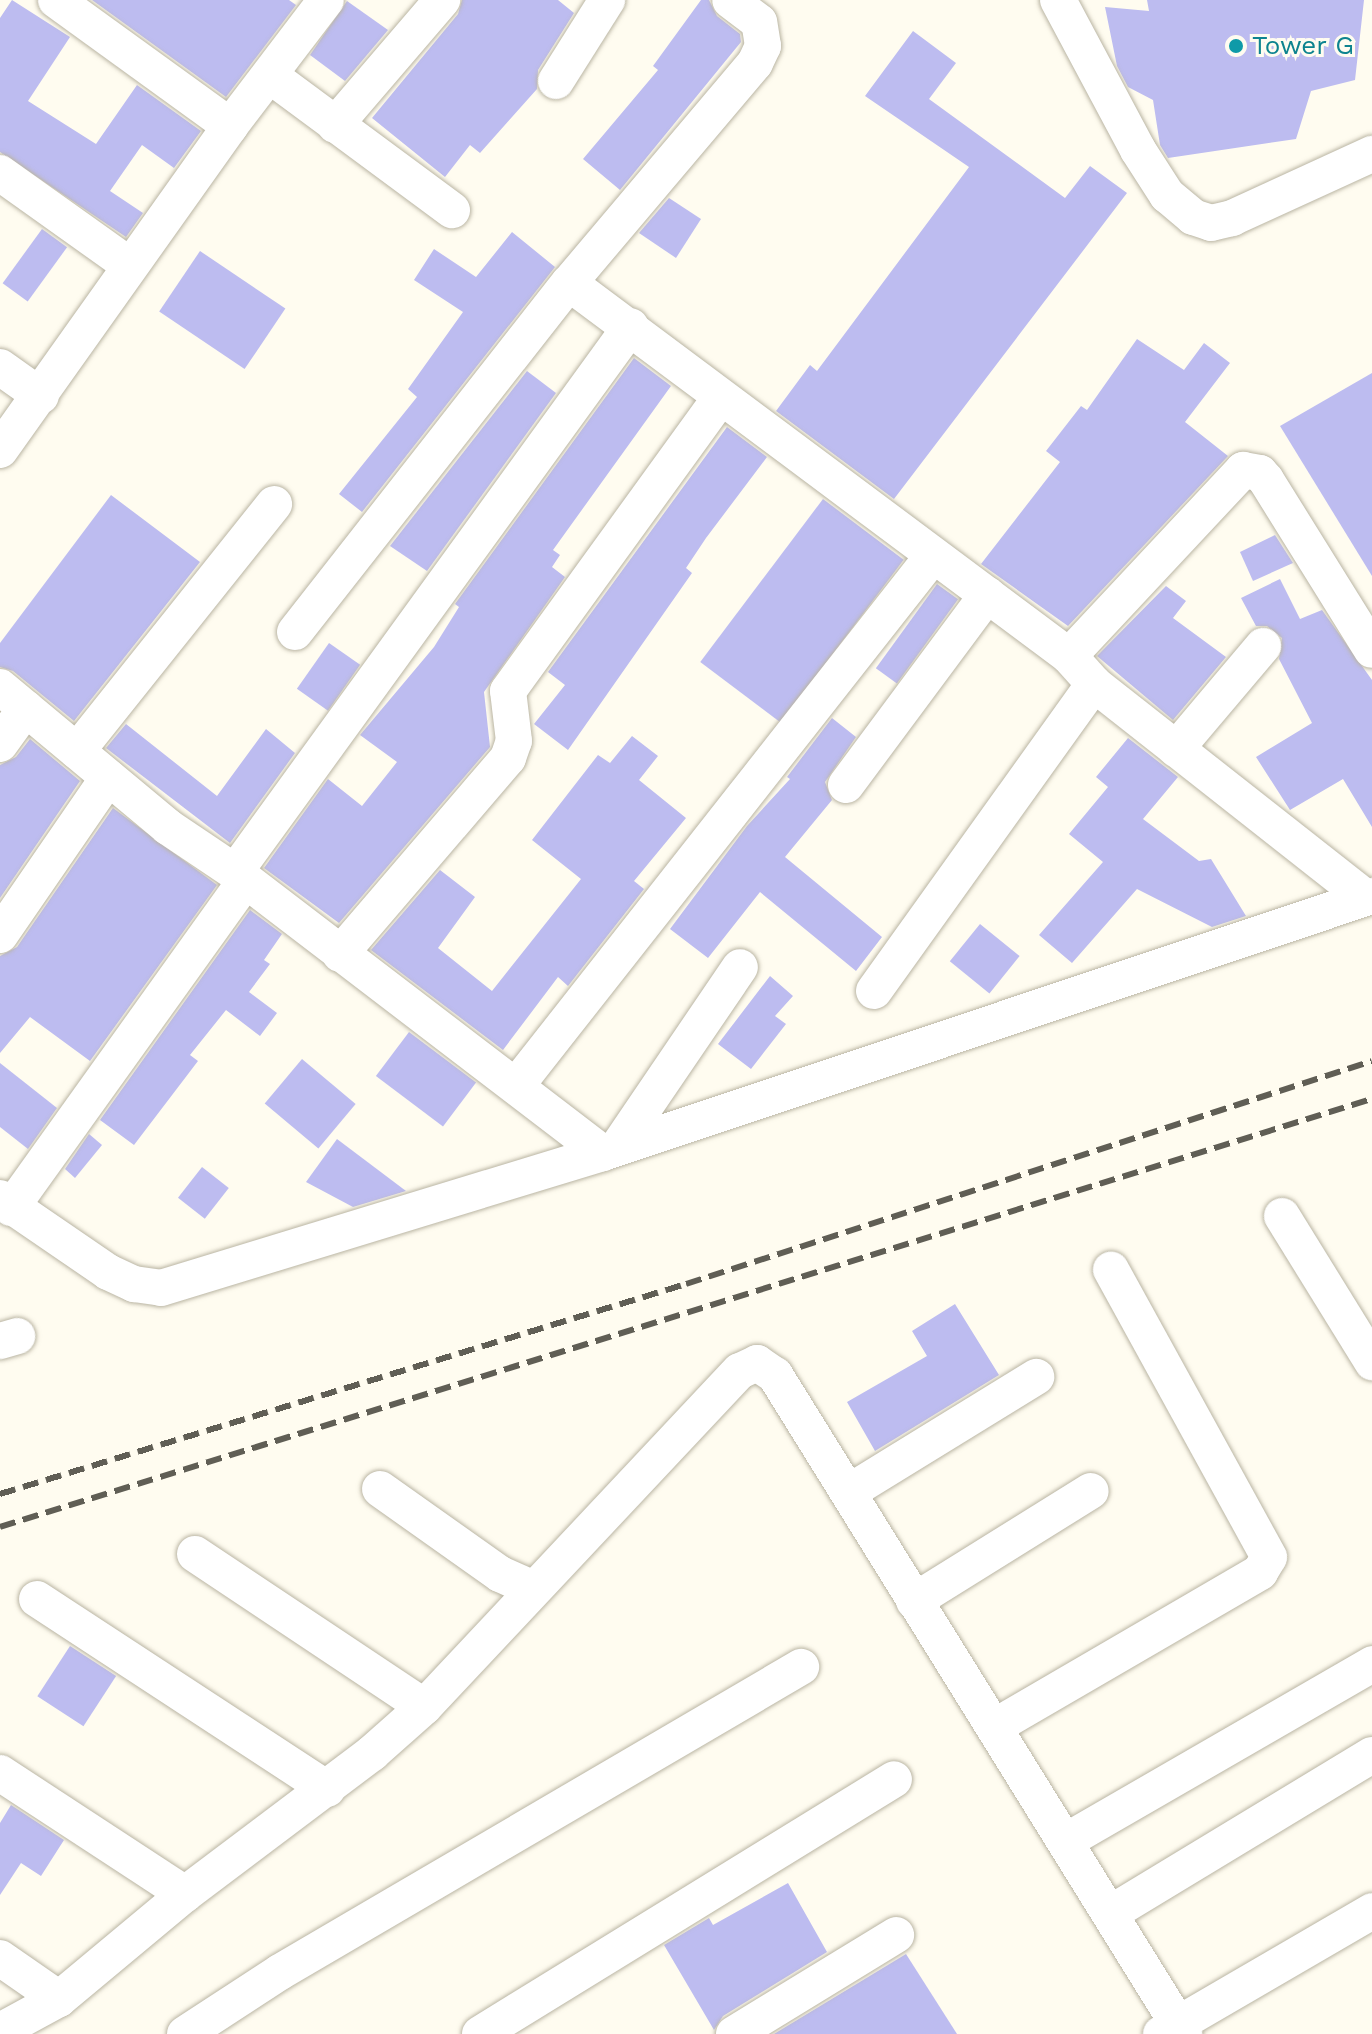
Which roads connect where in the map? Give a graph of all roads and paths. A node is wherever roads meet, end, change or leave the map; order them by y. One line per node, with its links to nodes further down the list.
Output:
1 (56, 0): 10 (street)
2 (326, 0): 7 (street)
3 (442, 0): 9 (street)
4 (607, 0): 8 (street)
5 (730, 0): 15 (street)
6 (1058, 0): 11 (street)
7 (272, 77): 9 (street); 10 (street)
8 (556, 81)
9 (335, 125): 13 (street)
10 (230, 126): 14 (street)
11 (1372, 154)
12 (0, 173): 14 (street)
13 (452, 210)
14 (129, 265): 18 (street)
15 (569, 283): 16 (street); 24 (street)
16 (631, 326): 19 (street); 35 (street)
17 (0, 367): 18 (street)
18 (41, 396): 20 (street)
19 (720, 398): 22 (street); 38 (street)
20 (0, 450)
21 (274, 504): 32 (street)
22 (932, 557): 23 (street); 41 (street)
23 (987, 595): 27 (street); 34 (street)
24 (295, 632)
25 (1263, 646): 31 (street)
26 (1372, 650): 27 (street)
27 (1069, 656): 28 (street)
28 (1094, 684): 31 (street); 40 (street)
29 (13, 697): 30 (street); 32 (street)
30 (0, 744)
31 (1176, 749): 36 (street)
32 (77, 751): 33 (street)
33 (108, 778): 35 (street); 37 (street)
34 (846, 785)
35 (240, 876): 38 (street); 43 (street)
36 (1368, 896): 42 (street)
37 (0, 935)
38 (340, 954): 41 (street)
39 (740, 967): 42 (street)
40 (874, 991)
41 (516, 1086): 42 (street)
42 (611, 1149): 43 (street)
43 (6, 1203)
44 (1282, 1216): 46 (street)
45 (1111, 1270): 58 (street)
46 (1372, 1362)
47 (1036, 1377): 50 (street)
48 (380, 1489): 52 (street)
49 (1091, 1491): 54 (street)
50 (849, 1492): 52 (street); 54 (street)
51 (195, 1554): 57 (street)
52 (534, 1589): 57 (street)
53 (37, 1599): 62 (street)
54 (914, 1601): 58 (street)
55 (1372, 1664): 63 (street)
56 (801, 1667): 72 (street)
57 (424, 1707): 62 (street)
58 (994, 1727): 63 (street)
59 (1372, 1755): 66 (street)
60 (0, 1773): 64 (street)
61 (894, 1779): 73 (street)
62 (327, 1789): 64 (street)
63 (1066, 1841): 66 (street)
64 (185, 1894): 69 (street)
65 (1372, 1911): 71 (street)
66 (1111, 1913): 71 (street)
67 (896, 1935): 74 (street)
68 (0, 1958): 69 (street)
69 (59, 1999): 70 (street)
70 (0, 2031)
71 (1174, 2031)
72 (185, 2034)
73 (480, 2034)
74 (734, 2034)

